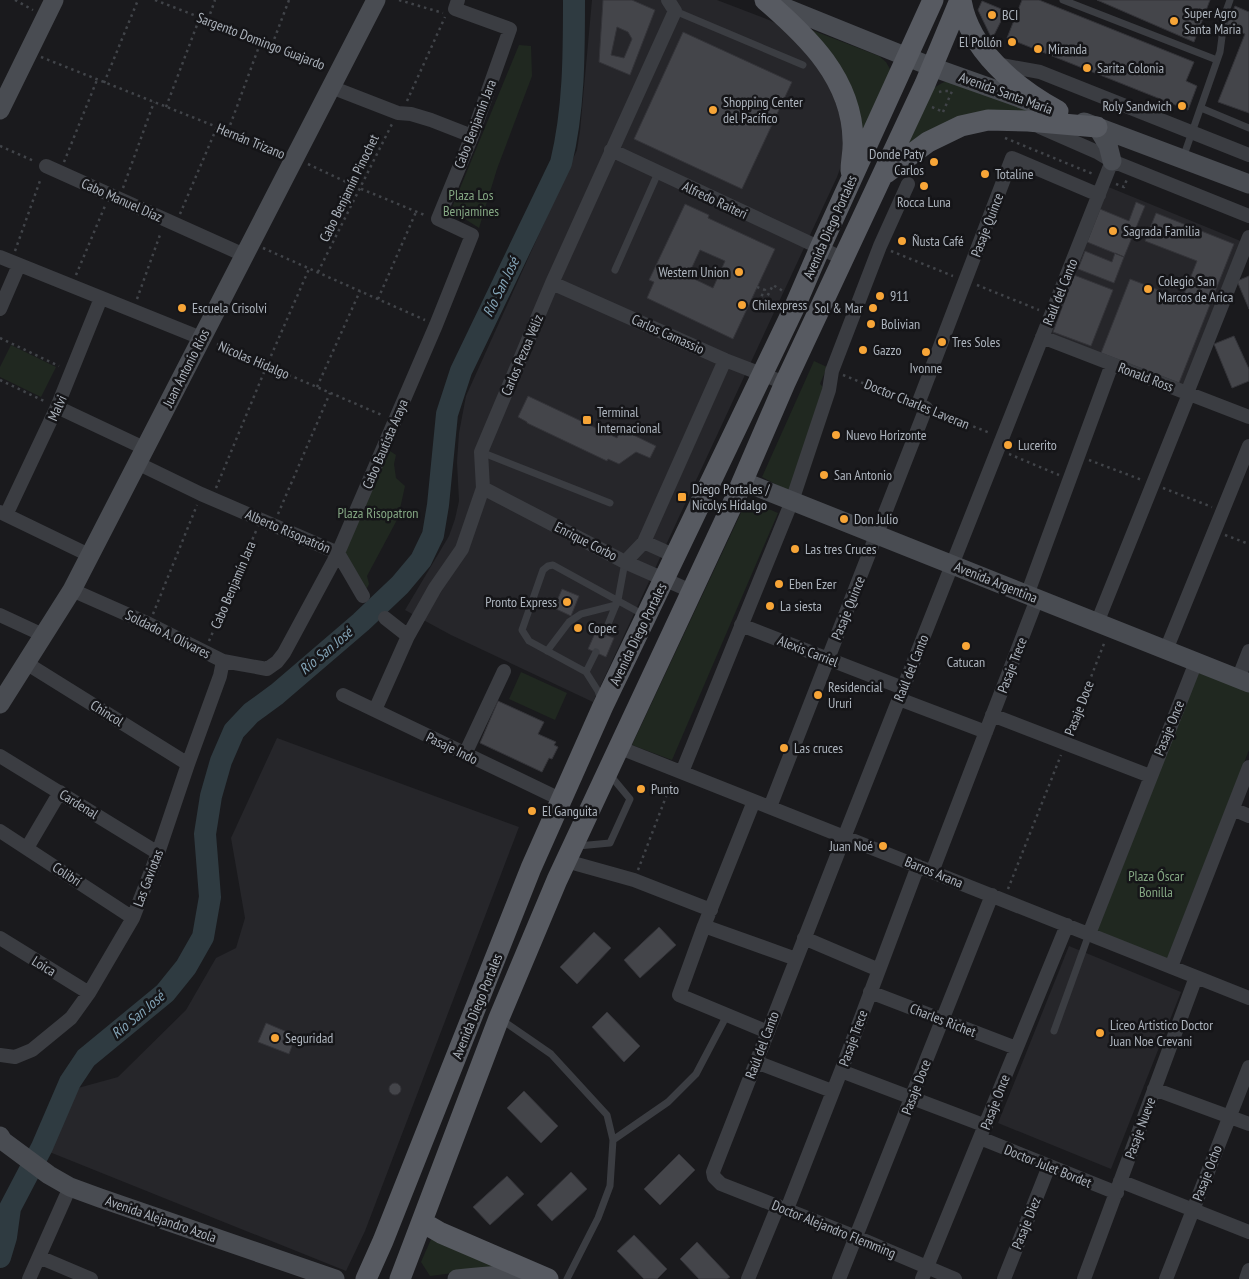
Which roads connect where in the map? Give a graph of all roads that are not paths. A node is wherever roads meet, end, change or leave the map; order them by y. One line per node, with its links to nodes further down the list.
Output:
1 (376, 0): 15 (main road, Juan Antonio Ríos)
2 (765, 0): 10 (main road, Avenida Santa María); 32 (main road)
3 (933, 0): 10 (main road, Avenida Diego Portales)
4 (961, 0): 12 (main road); 14 (main road, Avenida Diego Portales)
5 (1063, 0): 11 (lane)
6 (1230, 0): 11 (lane)
7 (671, 6): 13 (lane); 25 (street, Carlos Pezoa Véliz)
8 (50, 8): 16 (main road)
9 (453, 8): 24 (street, Cabo Benjamín Jara)
10 (908, 57): 14 (main road, Avenida Santa María); 32 (main road, Avenida Diego Portales)
11 (1216, 60): 17 (lane)
12 (994, 63): 19 (main road); 23 (street, Avenida Santa María)
13 (803, 65)
14 (932, 67): 19 (main road, Avenida Santa María); 31 (main road, Avenida Diego Portales)
15 (335, 79): 24 (street, Sargento Domingo Guajardo); 39 (main road, Juan Antonio Ríos)
16 (4, 90): 18 (main road)
17 (1201, 108): 22 (lane); 23 (lane)
18 (0, 110)
19 (1058, 112): 21 (main road, Avenida Santa María)
20 (1028, 122): 21 (main road); 28 (street, Avenida Santa María); 31 (main road)
21 (1097, 128): 27 (main road, Avenida Santa María); 28 (main road)
22 (1249, 128)
23 (1192, 133): 26 (street, Avenida Santa María); 27 (lane)
24 (472, 136): 37 (street, Cabo Benjamín Jara)
25 (612, 150): 30 (street, Alfredo Raiteri); 44 (street, Carlos Pezoa Véliz)
26 (1249, 155)
27 (1183, 158): 34 (main road, Avenida Santa María)
28 (1112, 161): 35 (street, Raúl del Canto); 36 (street, Avenida Santa María)
29 (46, 166): 39 (street, Cabo Manuel Díaz)
30 (658, 173): 40 (street, Alfredo Raiteri); 43 (lane)
31 (882, 177): 41 (main road, Avenida Diego Portales)
32 (852, 180): 40 (main road, Avenida Diego Portales)
33 (908, 184): 61 (street)
34 (1249, 184)
35 (1099, 195): 47 (street, Raúl del Canto); 64 (street, Pasaje Quince)
36 (1249, 216)
37 (472, 235): 66 (street, Cabo Bautista Araya)
38 (1249, 237): 53 (street)
39 (248, 248): 48 (main road, Juan Antonio Ríos)
40 (820, 248): 41 (street); 51 (main road, Avenida Diego Portales)
41 (844, 259): 52 (main road, Avenida Diego Portales)
42 (10, 261): 45 (street, Nicolas Hidalgo); 46 (street)
43 (615, 270)
44 (552, 284): 49 (street, Carlos Camassio); 57 (street, Carlos Pezoa Véliz)
45 (101, 298): 48 (street, Nicolas Hidalgo); 54 (street, Malvi)
46 (0, 310)
47 (1042, 337): 50 (street, Ronald Ross); 70 (street, Raúl del Canto)
48 (202, 338): 58 (main road, Juan Antonio Ríos)
49 (725, 360): 51 (street, Carlos Camassio); 65 (street)
50 (1112, 364): 53 (street, Ronald Ross); 75 (street, Pasaje Trece)
51 (763, 374): 52 (street, Carlos Camassio); 68 (main road, Avenida Diego Portales)
52 (785, 383): 59 (main road, Avenida Diego Portales)
53 (1188, 393): 55 (street, Ronald Ross); 81 (street)
54 (57, 407): 58 (street, Alberto Risopatrón); 63 (street, Malvi)
55 (1249, 417)
56 (1249, 446): 86 (street)
57 (481, 452): 60 (street, Carlos Pezoa Véliz); 62 (lane)
58 (141, 455): 66 (street, Alberto Risopatrón); 67 (main road, Juan Antonio Ríos)
59 (742, 481): 61 (main road, Avenida Argentina); 73 (main road, Avenida Diego Portales)
60 (483, 488): 69 (street, Enrique Corbo); 84 (street, Carlos Pezoa Véliz)
61 (792, 501): 64 (main road, Avenida Argentina); 80 (street)
62 (610, 503)
63 (3, 514): 67 (street)
64 (877, 535): 70 (main road, Avenida Argentina); 90 (street, Pasaje Quince)
65 (644, 542): 68 (street); 69 (street)
66 (338, 553): 74 (street, Alberto Risopatrón); 94 (street, Cabo Bautista Araya)
67 (89, 556): 72 (main road, Juan Antonio Ríos)
68 (675, 556): 71 (main road, Avenida Diego Portales)
69 (625, 562): 71 (street, Enrique Corbo); 76 (lane)
70 (952, 565): 75 (main road, Avenida Argentina); 98 (street, Raúl del Canto)
71 (665, 579): 73 (street, Enrique Corbo); 78 (main road, Avenida Diego Portales)
72 (72, 590): 83 (main road, Juan Antonio Ríos); 91 (street, Soldado A. Olivares)
73 (691, 591): 85 (main road, Avenida Diego Portales)
74 (363, 596)
75 (1032, 597): 81 (main road, Avenida Argentina); 103 (street, Pasaje Trece)
76 (617, 602): 78 (lane); 82 (lane); 87 (lane); 87 (lane)
77 (0, 615): 83 (street)
78 (646, 616): 85 (main road); 101 (main road, Avenida Diego Portales)
79 (385, 618): 84 (street)
80 (741, 625): 90 (street, Alexis Carriel); 110 (street)
81 (1103, 625): 86 (main road, Avenida Argentina)
82 (604, 634)
83 (43, 636): 93 (main road, Juan Antonio Ríos)
84 (408, 636): 102 (street, Carlos Pezoa Véliz)
85 (666, 645): 105 (main road, Avenida Diego Portales)
86 (1166, 650): 92 (main road, Avenida Argentina)
87 (547, 651): 96 (lane)
88 (1249, 651): 97 (street)
89 (596, 652): 96 (lane)
90 (828, 659): 98 (street, Alexis Carriel); 116 (street, Pasaje Quince)
91 (223, 661): 94 (street, Soldado A. Olivares); 108 (street, Las Gaviotas)
92 (1196, 662): 97 (main road, Avenida Argentina); 112 (street, Pasaje Once)
93 (26, 663): 100 (main road, Juan Antonio Ríos); 108 (street, Chincol)
94 (267, 669)
95 (504, 671): 106 (street)
96 (586, 672): 101 (lane)
97 (1244, 681)
98 (901, 694): 104 (street, Alexis Carriel); 120 (street, Raúl del Canto)
99 (343, 695): 102 (street, Pasaje Indo)
100 (0, 704)
101 (603, 706): 114 (main road, Avenida Diego Portales)
102 (375, 710): 106 (street, Pasaje Indo)
103 (992, 715): 104 (street, Pasaje Trece); 112 (street)
104 (986, 732): 126 (street, Pasaje Trece)
105 (618, 747): 110 (street, Barros Arana); 111 (main road, Avenida Diego Portales)
106 (465, 754): 114 (street, Pasaje Indo)
107 (0, 756): 113 (street, Cardenal)
108 (188, 764): 122 (street, Las Gaviotas)
109 (1249, 767): 117 (street)
110 (679, 771): 115 (street, Barros Arana)
111 (607, 772): 123 (main road, Avenida Diego Portales); 123 (lane)
112 (1150, 776): 132 (street, Pasaje Once)
113 (60, 792): 121 (street); 122 (street, Cardenal)
114 (562, 800): 125 (main road, Avenida Diego Portales)
115 (754, 801): 116 (street, Barros Arana); 128 (street)
116 (770, 807): 120 (street, Barros Arana)
117 (1232, 810): 118 (street); 136 (street)
118 (1249, 816)
119 (0, 831): 121 (street, Colibrí)
120 (844, 837): 124 (street, Barros Arana); 134 (street, Raúl del Canto)
121 (27, 848): 129 (street, Colibrí)
122 (158, 853): 129 (street, Las Gaviotas)
123 (565, 863): 125 (main road); 128 (street); 143 (main road, Avenida Diego Portales)
124 (918, 866): 126 (street, Barros Arana); 137 (street, Pasaje Trece)
125 (531, 868): 175 (main road, Avenida Diego Portales)
126 (932, 872): 127 (street, Barros Arana)
127 (998, 898): 130 (street, Barros Arana); 144 (street, Pasaje Doce)
128 (711, 910): 131 (street)
129 (133, 918): 140 (street, Las Gaviotas)
130 (1067, 925): 132 (street, Barros Arana); 147 (street, Pasaje Once)
131 (704, 926): 135 (street); 142 (street)
132 (1089, 934): 136 (street, Barros Arana); 145 (lane)
133 (0, 938): 140 (street, Loica)
134 (804, 938): 135 (street, Raúl del Canto); 137 (street)
135 (796, 959): 146 (street, Raúl del Canto)
136 (1171, 966): 138 (street, Barros Arana)
137 (879, 970): 139 (street, Pasaje Trece)
138 (1196, 977): 141 (street, Barros Arana); 152 (street, Pasaje Nueve)
139 (870, 992): 144 (street, Charles Richet); 151 (street, Pasaje Trece)
140 (89, 993): 148 (street, Las Gaviotas)
141 (1249, 998)
142 (727, 1015): 146 (street); 159 (lane)
143 (499, 1018): 159 (lane); 166 (main road, Avenida Diego Portales)
144 (942, 1020): 147 (street, Charles Richet); 154 (street, Pasaje Doce)
145 (1054, 1031)
146 (768, 1032): 149 (street, Raúl del Canto)
147 (1016, 1048): 157 (street, Pasaje Once)
148 (0, 1055)
149 (756, 1062): 153 (street); 161 (street, Raúl del Canto)
150 (1249, 1068): 155 (street, Pasaje Ocho)
151 (841, 1071): 153 (street, Pasaje Trece); 154 (street, Doctor Julet Bordet)
152 (1154, 1088): 155 (street); 163 (street, Pasaje Nueve)
153 (832, 1092): 164 (street, Pasaje Trece)
154 (912, 1098): 157 (street, Doctor Julet Bordet); 168 (street, Pasaje Doce)
155 (1229, 1117): 156 (street); 165 (street, Pasaje Ocho)
156 (1249, 1124)
157 (983, 1132): 160 (street, Doctor Julet Bordet); 171 (street, Pasaje Once)
158 (2, 1138): 162 (main road, Avenida Alejandro Azola)
159 (613, 1140): 180 (lane)
160 (1049, 1166): 163 (street, Doctor Julet Bordet); 184 (street, Pasaje Diez)
161 (714, 1177): 164 (street, Doctor Alejandro Flemming)
162 (70, 1186): 169 (street); 174 (main road, Avenida Alejandro Azola)
163 (1118, 1187): 165 (street, Doctor Julet Bordet); 185 (street, Pasaje Nueve)
164 (782, 1207): 168 (street, Doctor Alejandro Flemming); 181 (street, Pasaje Trece)
165 (1193, 1209): 167 (street, Doctor Julet Bordet); 186 (street, Pasaje Ocho)
166 (422, 1222): 176 (main road, Avenida Diego Portales); 179 (main road)
167 (1249, 1232)
168 (856, 1237): 171 (street, Doctor Alejandro Flemming); 182 (street, Pasaje Doce)
169 (39, 1257): 172 (street); 173 (street)
170 (1249, 1270): 187 (street)
171 (925, 1273): 183 (street, Doctor Alejandro Flemming)
172 (29, 1279)
173 (92, 1279)
174 (335, 1279)
175 (366, 1279)
176 (400, 1279)
177 (457, 1279): 178 (main road)
178 (542, 1279)
179 (548, 1279)
180 (567, 1279)
181 (748, 1279)
182 (839, 1279)
183 (955, 1279)
184 (1004, 1279)
185 (1084, 1279)
186 (1166, 1279)
187 (1246, 1279)

